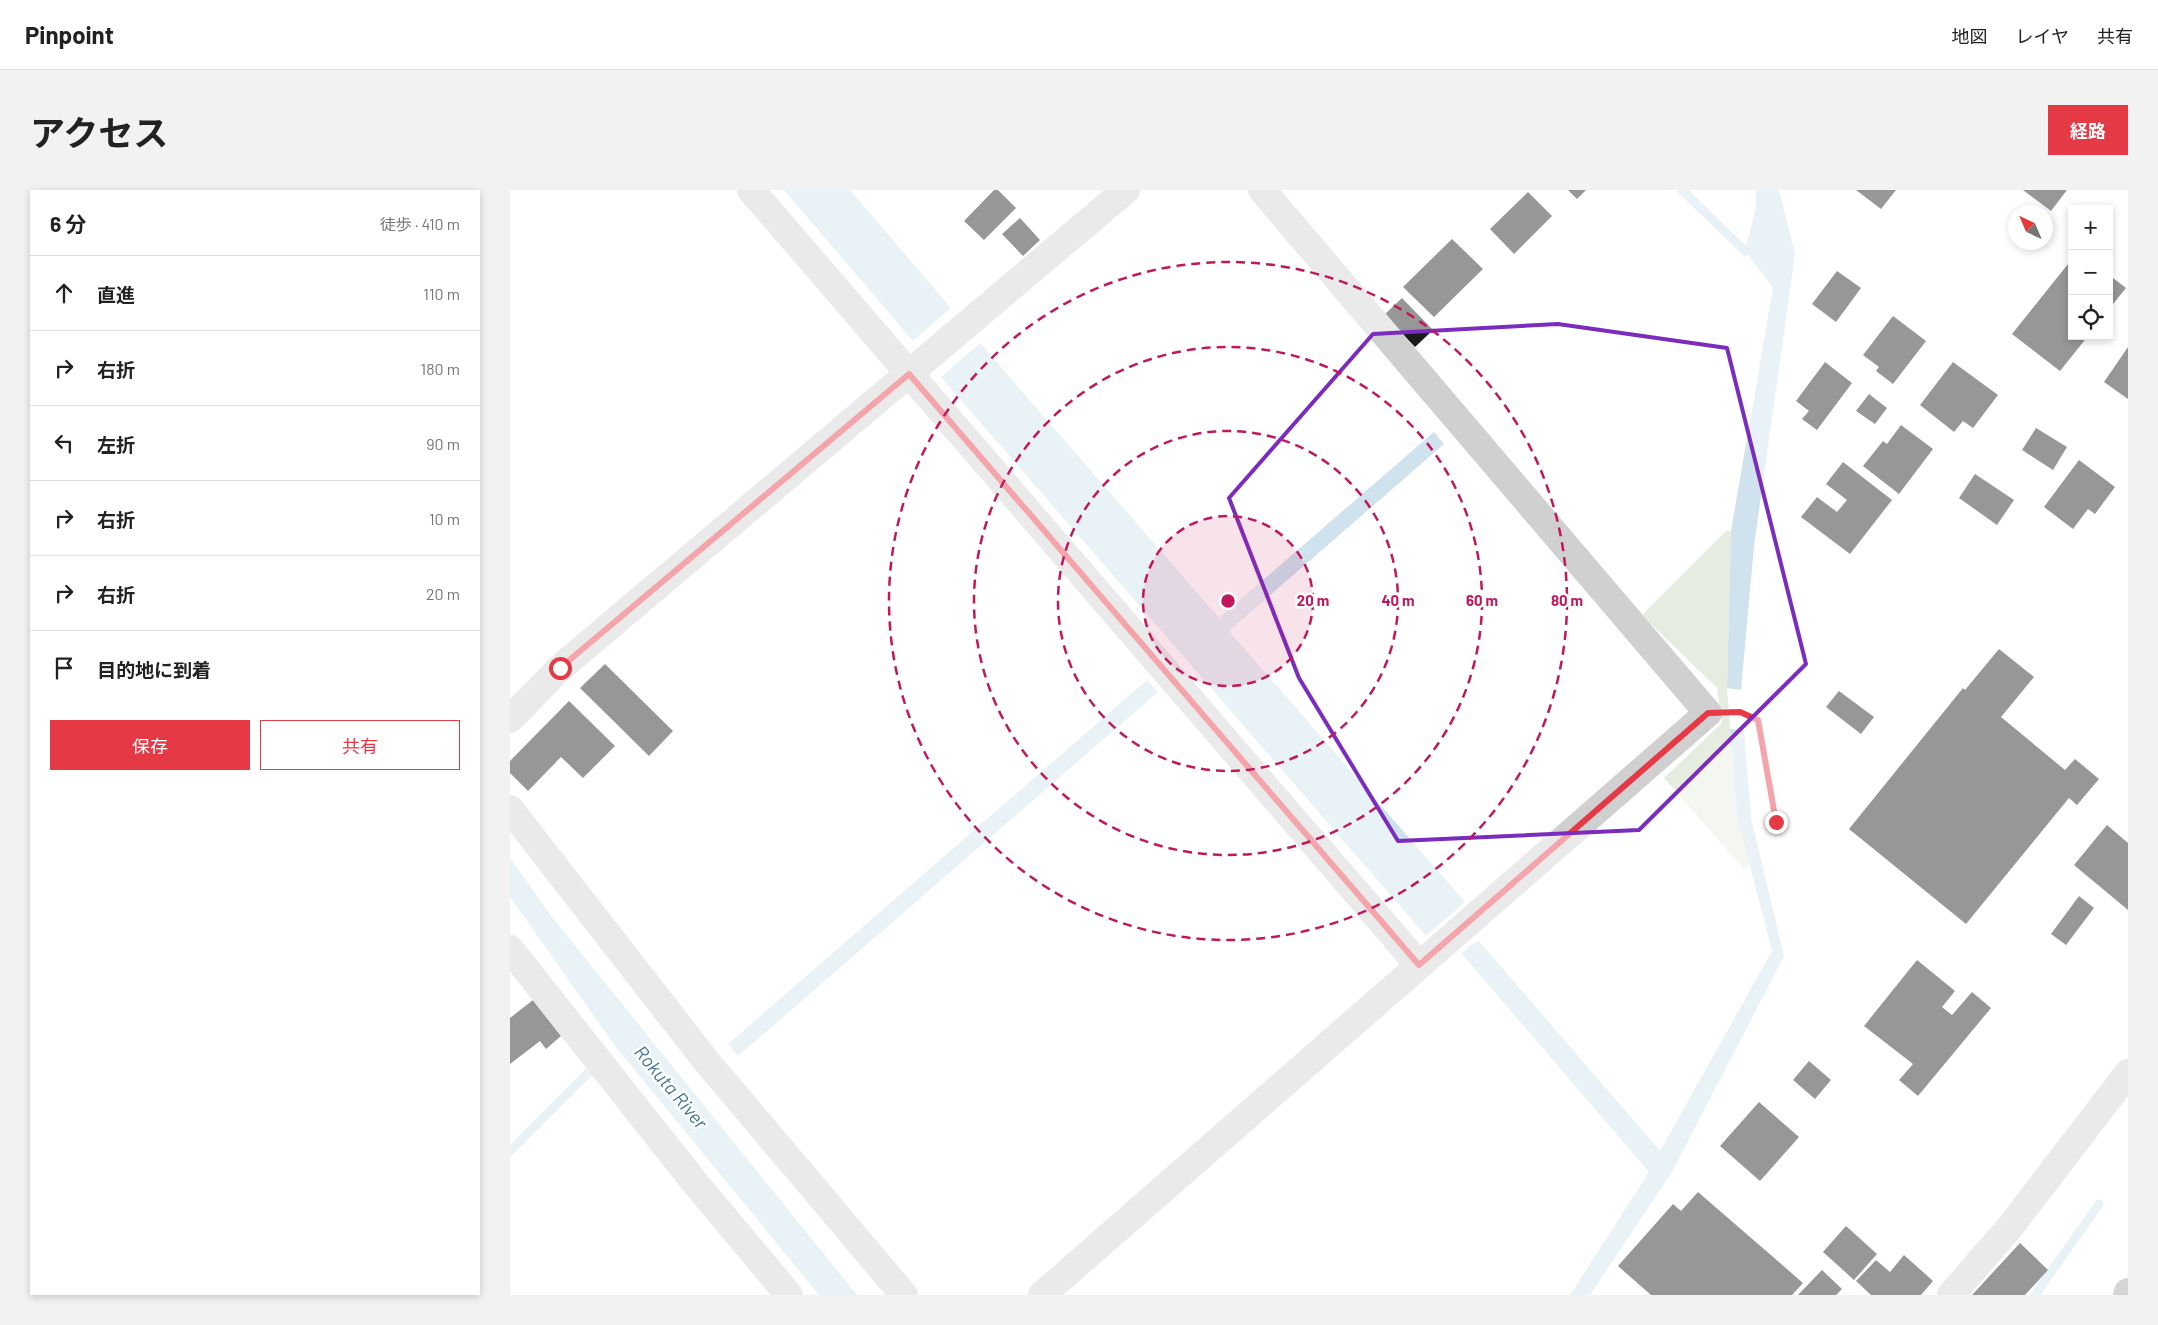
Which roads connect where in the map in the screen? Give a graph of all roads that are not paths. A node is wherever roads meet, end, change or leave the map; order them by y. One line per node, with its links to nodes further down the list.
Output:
1 (751, 190): 4 (street)
2 (1126, 190): 4 (street)
3 (1262, 190): 8 (street)
4 (909, 374): 5 (street); 8 (street)
5 (510, 719)
6 (510, 809): 11 (street)
7 (510, 949): 10 (street)
8 (1419, 965): 12 (street)
9 (2128, 1073): 13 (street)
10 (789, 1295)
11 (904, 1295)
12 (1042, 1295)
13 (1951, 1295)

